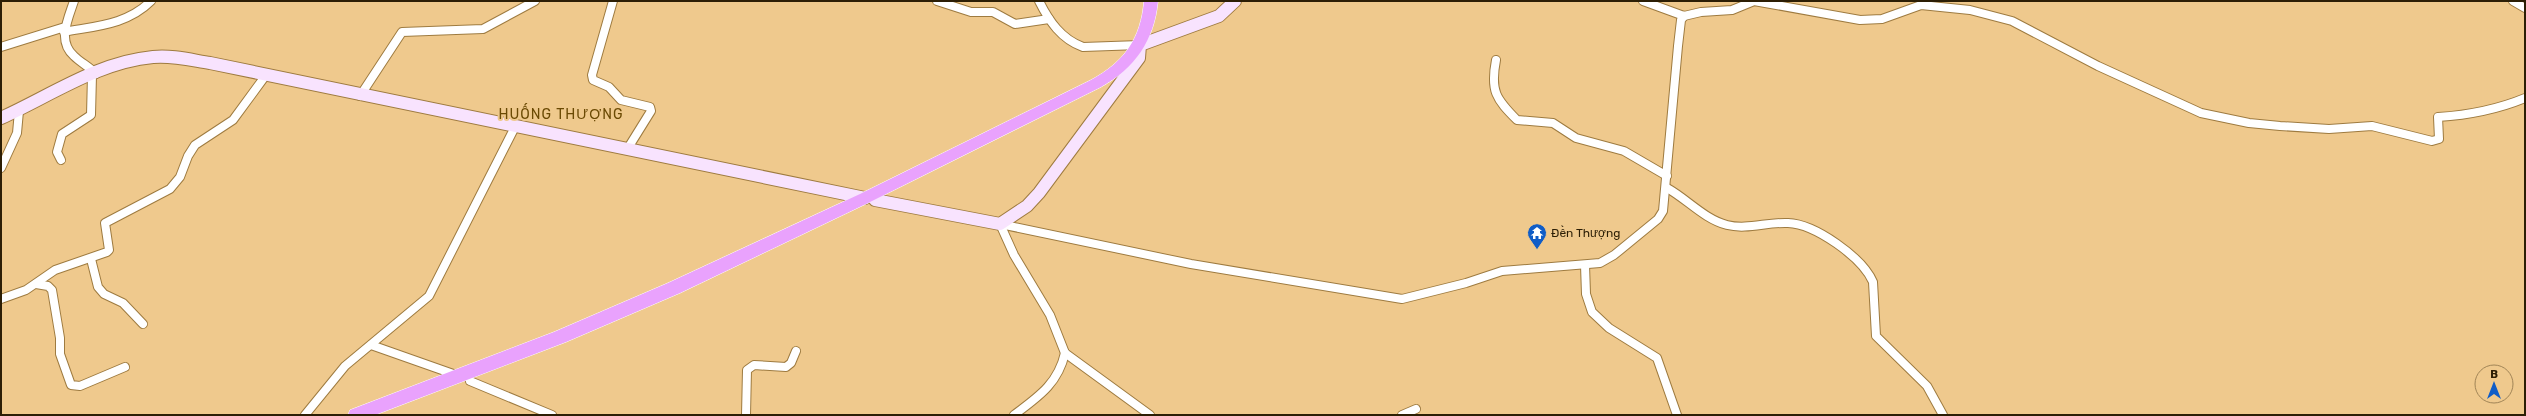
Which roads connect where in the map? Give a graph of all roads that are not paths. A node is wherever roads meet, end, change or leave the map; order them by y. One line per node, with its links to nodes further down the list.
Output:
1 (74, 1): 15 (street)
2 (151, 1): 15 (street)
3 (535, 1): 21 (street)
4 (613, 1): 26 (street)
5 (937, 1): 14 (street)
6 (1039, 1): 14 (street)
7 (1151, 1): 16 (highway)
8 (1235, 1): 16 (street)
9 (1643, 1): 13 (street)
10 (2513, 1): 12 (street)
11 (1920, 3): 13 (street); 22 (street)
12 (2525, 8)
13 (1684, 16): 29 (street)
14 (1049, 19): 16 (street)
15 (64, 30): 17 (street); 19 (street)
16 (1140, 45): 31 (highway); 32 (street)
17 (1, 47)
18 (1496, 60): 29 (street)
19 (94, 75): 20 (street); 23 (street); 27 (street)
20 (266, 75): 21 (street); 33 (street)
21 (360, 96): 25 (street)
22 (2525, 98)
23 (19, 111): 24 (street); 28 (street)
24 (1, 118)
25 (516, 125): 26 (street); 38 (street)
26 (628, 148): 31 (street)
27 (61, 160)
28 (1, 168)
29 (1667, 176): 30 (street)
30 (1667, 188): 34 (street); 53 (street)
31 (870, 199): 32 (street); 42 (highway)
32 (1000, 224): 34 (street); 40 (street)
33 (91, 259): 35 (street); 37 (street)
34 (1585, 265): 52 (street)
35 (36, 284): 36 (street); 41 (street)
36 (1, 300)
37 (143, 324)
38 (372, 344): 42 (street); 44 (street)
39 (796, 351): 48 (street)
40 (1065, 353): 49 (street); 50 (street)
41 (125, 367)
42 (465, 379): 45 (highway); 46 (highway); 47 (street)
43 (1416, 409): 51 (street)
44 (305, 415)
45 (356, 415)
46 (377, 415)
47 (552, 415)
48 (746, 415)
49 (1014, 415)
50 (1150, 415)
51 (1402, 415)
52 (1678, 415)
53 (1942, 415)

